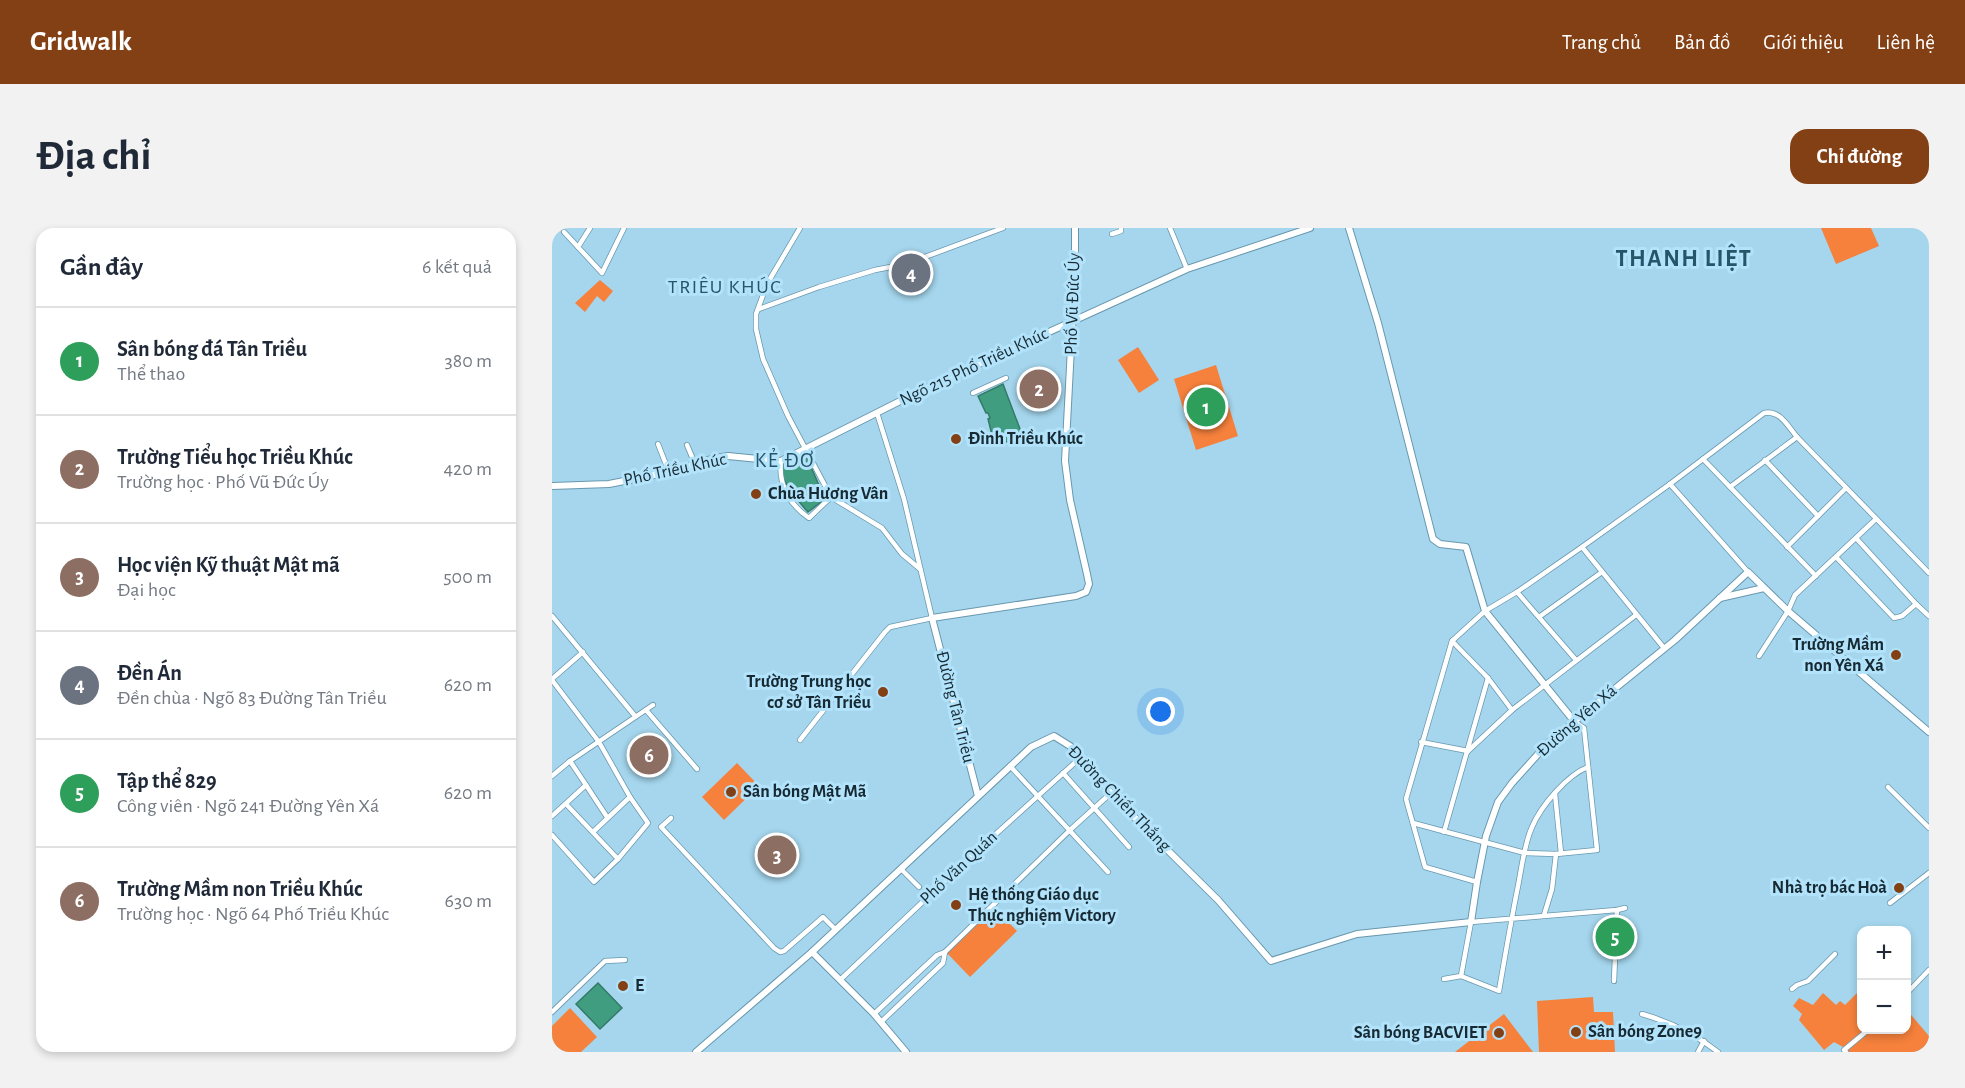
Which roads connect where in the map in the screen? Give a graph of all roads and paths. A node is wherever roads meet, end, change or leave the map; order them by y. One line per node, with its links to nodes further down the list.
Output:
1 (590, 228): 12 (street)
2 (624, 228): 12 (street)
3 (800, 228): 14 (street)
4 (1003, 228): 14 (street)
5 (1074, 228): 15 (street, Phố Vũ Đức Úy)
6 (1121, 228): 11 (street)
7 (1170, 228): 13 (street)
8 (1310, 228): 13 (street, Ngõ 215 Phố Triều Khúc)
9 (1349, 228): 50 (street)
10 (564, 232): 12 (street)
11 (1112, 234)
12 (578, 247)
13 (1187, 269): 15 (street, Ngõ 215 Phố Triều Khúc)
14 (759, 309): 22 (street)
15 (1072, 321): 18 (street, Ngõ 215 Phố Triều Khúc); 56 (street, Phố Vũ Đức Úy)
16 (1006, 378): 17 (street)
17 (973, 393)
18 (877, 413): 22 (street); 41 (street)
19 (1797, 437): 23 (street); 24 (street); 31 (street)
20 (658, 444): 27 (street)
21 (687, 445): 26 (street)
22 (806, 449): 25 (street); 32 (street)
23 (1703, 459): 28 (street); 30 (street)
24 (1765, 460): 30 (street); 33 (street)
25 (781, 461): 26 (street, Phố Triều Khúc); 32 (street)
26 (695, 464): 27 (street, Phố Triều Khúc)
27 (669, 472): 29 (street, Phố Triều Khúc)
28 (1670, 484): 36 (street); 43 (street)
29 (552, 486)
30 (1730, 487): 37 (street)
31 (1846, 488): 33 (street); 34 (street)
32 (831, 497): 41 (street)
33 (1818, 516): 37 (street)
34 (1876, 519): 35 (street); 40 (street)
35 (1856, 538): 38 (street); 49 (street)
36 (1582, 547): 42 (street); 47 (street)
37 (1787, 547): 45 (street)
38 (1836, 557): 45 (street); 49 (street)
39 (1929, 560): 40 (street)
40 (1923, 566): 44 (street)
41 (920, 569): 56 (street, Đường Tân Triều)
42 (1602, 572): 52 (street); 55 (street)
43 (1748, 572): 46 (street); 48 (street, Đường Yên Xá)
44 (1929, 573)
45 (1816, 576): 51 (street)
46 (1764, 588): 48 (street, Đường Yên Xá); 51 (street)
47 (1517, 592): 50 (street); 55 (street)
48 (1720, 598): 58 (street, Đường Yên Xá)
49 (1916, 604): 54 (street)
50 (1485, 611): 57 (street); 64 (street)
51 (1788, 611): 60 (street); 70 (street)
52 (1636, 615): 58 (street); 61 (street)
53 (552, 616): 59 (street)
54 (1929, 616)
55 (1539, 617): 61 (street)
56 (932, 618): 71 (street); 86 (street, Đường Tân Triều)
57 (1452, 641): 62 (street); 73 (street)
58 (1664, 648): 69 (street, Đường Yên Xá)
59 (583, 652): 63 (street); 68 (street)
60 (1759, 656)
61 (1576, 660): 64 (street)
62 (1488, 678): 67 (street); 74 (street)
63 (552, 679): 72 (street)
64 (1545, 684): 67 (street); 69 (street)
65 (653, 705): 66 (street)
66 (646, 710): 68 (street); 79 (street)
67 (1512, 710): 74 (street)
68 (634, 716): 72 (street)
69 (1574, 721): 78 (street); 100 (street, Đường Yên Xá)
70 (1928, 730)
71 (800, 740)
72 (599, 742): 76 (street); 88 (street)
73 (1421, 742): 74 (street); 94 (street)
74 (1468, 751): 98 (street)
75 (1080, 758): 77 (street, Đường Chiến Thắng); 80 (street, Phố Văn Quán); 84 (street, Đường Chiến Thắng)
76 (570, 761): 81 (street); 82 (street)
77 (1010, 766): 86 (street, Đường Chiến Thắng); 87 (street)
78 (1588, 767): 85 (street); 103 (street)
79 (697, 769)
80 (1063, 773): 87 (street, Phố Văn Quán); 90 (street)
81 (552, 777)
82 (586, 786): 89 (street); 92 (street)
83 (1888, 787): 95 (street)
84 (1111, 793): 90 (street); 115 (street, Đường Chiến Thắng)
85 (1555, 794): 102 (street); 103 (street)
86 (978, 796): 105 (street, Đường Chiến Thắng)
87 (1038, 796): 96 (street); 124 (street, Phố Văn Quán)
88 (630, 797): 92 (street); 104 (street)
89 (566, 804): 91 (street); 97 (street)
90 (1096, 807): 96 (street); 101 (street)
91 (552, 816)
92 (607, 817): 97 (street)
93 (671, 818): 116 (street)
94 (1413, 823): 98 (street); 108 (street)
95 (1929, 828)
96 (1070, 830): 106 (street); 118 (street)
97 (593, 832): 104 (street)
98 (1444, 832): 100 (street)
99 (552, 835): 104 (street)
100 (1485, 843): 102 (street); 108 (street, Đường Yên Xá)
101 (1129, 847)
102 (1525, 853): 103 (street); 114 (street)
103 (1558, 854): 113 (street)
104 (618, 860)
105 (901, 869): 109 (street); 116 (street, Đường Chiến Thắng)
106 (1108, 872)
107 (1929, 873): 110 (street)
108 (1476, 882): 115 (street, Đường Yên Xá)
109 (919, 887)
110 (1890, 903)
111 (1625, 909): 112 (street)
112 (1617, 910): 113 (street); 125 (street)
113 (1544, 915): 114 (street)
114 (1512, 919): 115 (street); 122 (street)
115 (1471, 922): 122 (street, Đường Yên Xá)
116 (835, 929): 117 (street, Đường Chiến Thắng)
117 (812, 952): 124 (street); 134 (street, Đường Chiến Thắng)
118 (945, 952): 129 (street); 131 (street)
119 (1835, 954): 126 (street)
120 (625, 960): 128 (street)
121 (1929, 969): 127 (street)
122 (1461, 976): 123 (street)
123 (1444, 979)
124 (840, 980): 129 (street)
125 (1614, 981)
126 (1792, 989)
127 (1911, 989)
128 (552, 1012)
129 (874, 1014): 131 (street)
130 (1642, 1014): 133 (street)
131 (881, 1022): 135 (street)
132 (1862, 1034): 138 (street)
133 (1704, 1041): 136 (street); 137 (street)
134 (696, 1052)
135 (906, 1052)
136 (1698, 1052)
137 (1718, 1052)
138 (1846, 1052)

